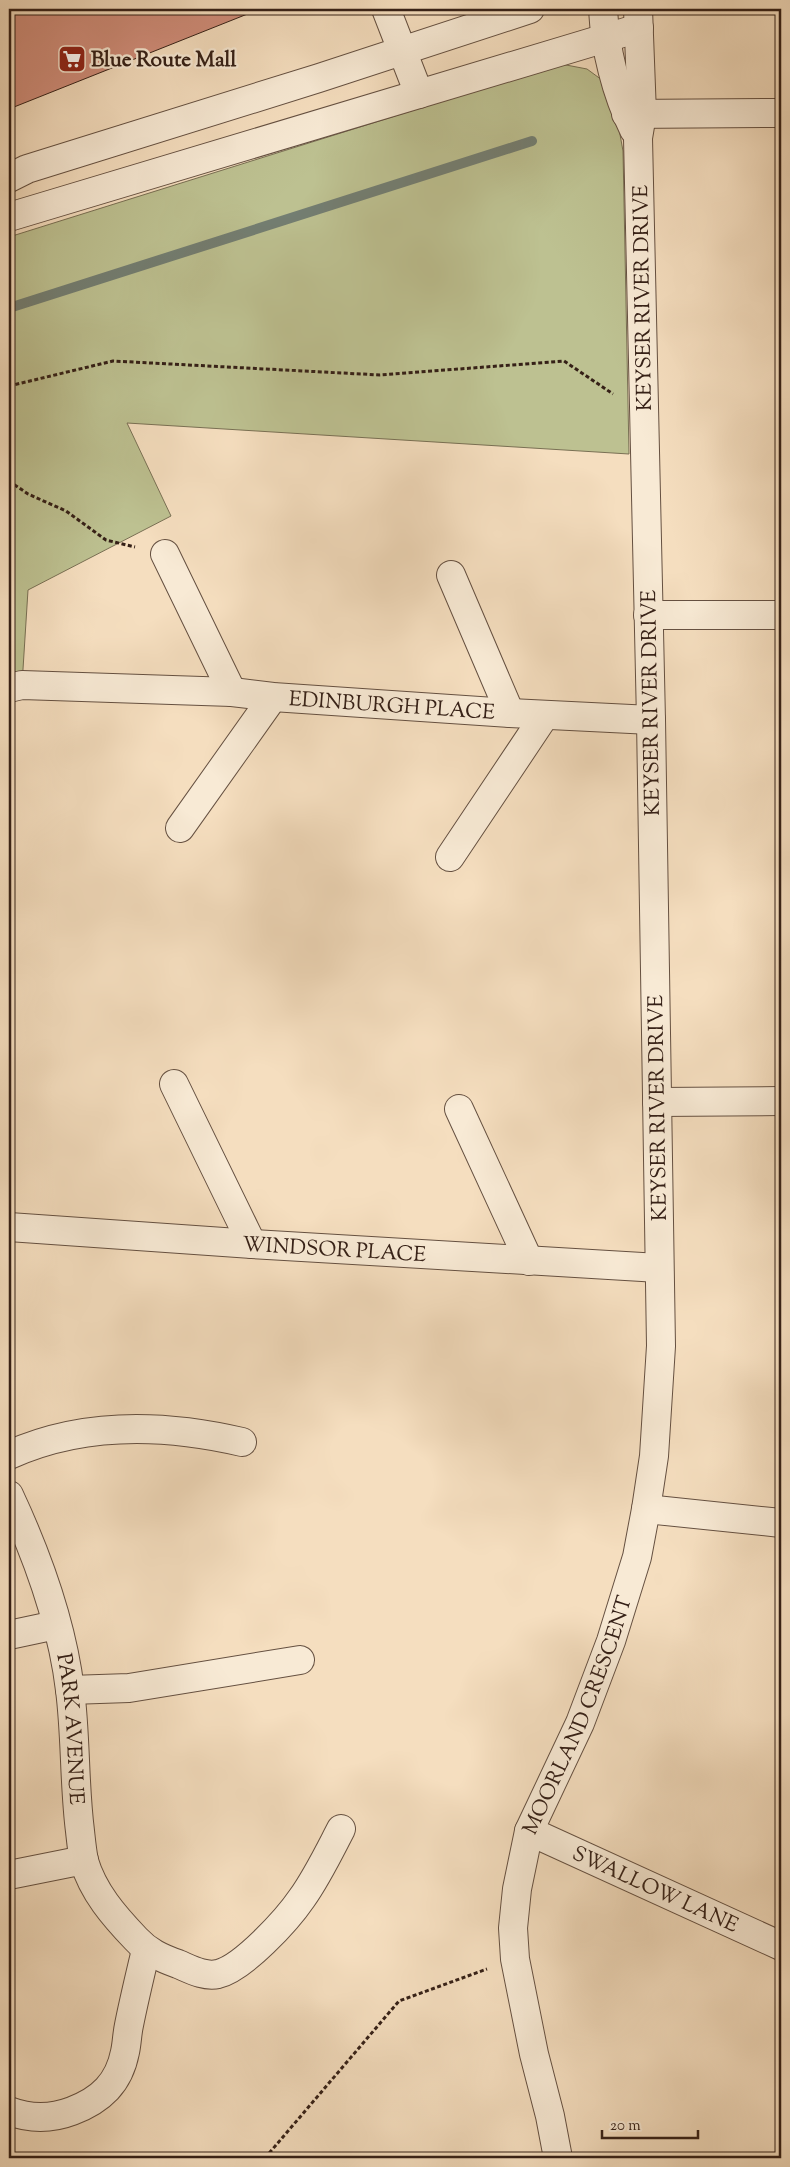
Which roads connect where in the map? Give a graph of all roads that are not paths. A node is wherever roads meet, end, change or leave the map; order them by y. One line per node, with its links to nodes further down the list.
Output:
1 (386, 9): 6 (street)
2 (530, 9): 6 (street)
3 (603, 9): 5 (street, KEYSER RIVER DRIVE)
4 (639, 18): 5 (street); 9 (street, KEYSER RIVER DRIVE)
5 (604, 39): 7 (street); 9 (street, KEYSER RIVER DRIVE)
6 (402, 50): 7 (street); 10 (street)
7 (419, 94): 11 (street)
8 (781, 112): 9 (street)
9 (635, 122): 15 (street, KEYSER RIVER DRIVE)
10 (9, 178)
11 (9, 217)
12 (165, 554): 17 (street)
13 (451, 575): 19 (street, EDINBURGH PLACE)
14 (781, 615): 15 (street)
15 (648, 616): 21 (street, KEYSER RIVER DRIVE)
16 (9, 688): 17 (street, EDINBURGH PLACE)
17 (232, 692): 18 (street, EDINBURGH PLACE)
18 (273, 697): 19 (street, EDINBURGH PLACE); 22 (street, EDINBURGH PLACE)
19 (510, 713): 20 (street, EDINBURGH PLACE)
20 (545, 714): 21 (street, EDINBURGH PLACE); 23 (street)
21 (651, 720): 26 (street, KEYSER RIVER DRIVE)
22 (180, 828)
23 (450, 857)
24 (174, 1084): 29 (street)
25 (781, 1101): 26 (street)
26 (657, 1102): 31 (street, KEYSER RIVER DRIVE)
27 (459, 1109): 30 (street)
28 (9, 1227): 29 (street, WINDSOR PLACE)
29 (252, 1244): 30 (street, WINDSOR PLACE)
30 (529, 1261): 31 (street, WINDSOR PLACE)
31 (659, 1268): 35 (street, MOORLAND CRESCENT)
32 (242, 1442): 33 (street)
33 (9, 1455)
34 (9, 1495): 37 (street, PARK AVENUE)
35 (646, 1509): 36 (street); 42 (street, MOORLAND CRESCENT)
36 (781, 1523)
37 (56, 1625): 38 (street); 40 (street, PARK AVENUE)
38 (9, 1636)
39 (300, 1660): 40 (street)
40 (70, 1690): 43 (street, PARK AVENUE)
41 (341, 1829): 46 (street)
42 (529, 1831): 45 (street, SWALLOW LANE); 48 (street, MOORLAND CRESCENT)
43 (84, 1860): 44 (street); 46 (street, PARK AVENUE)
44 (9, 1876)
45 (781, 1946)
46 (146, 1950): 47 (street)
47 (9, 2111)
48 (558, 2158)

